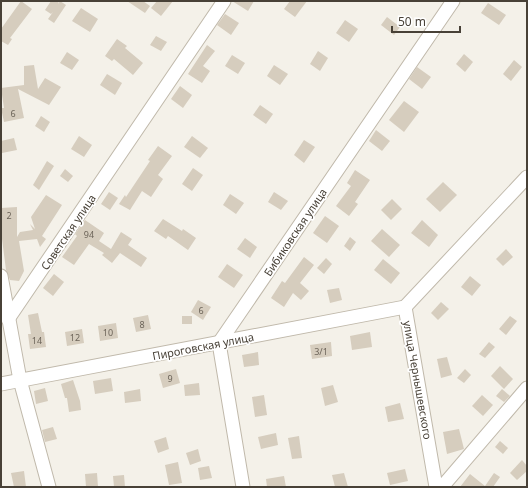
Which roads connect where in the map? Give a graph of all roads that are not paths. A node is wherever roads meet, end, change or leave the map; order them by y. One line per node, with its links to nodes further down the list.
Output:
1 (224, 1): 6 (street, Советская улица)
2 (453, 1): 7 (street, Бибиковская улица)
3 (527, 177): 5 (street, улица Чернышевского)
4 (1, 276): 6 (street)
5 (405, 307): 7 (street, Пироговская улица); 13 (street, улица Чернышевского)
6 (8, 319): 8 (street)
7 (219, 343): 8 (street, Пироговская улица); 12 (street)
8 (20, 380): 9 (street, Пироговская улица); 11 (street)
9 (1, 384)
10 (527, 388): 14 (street)
11 (49, 487)
12 (243, 487)
13 (436, 487)
14 (442, 487)

